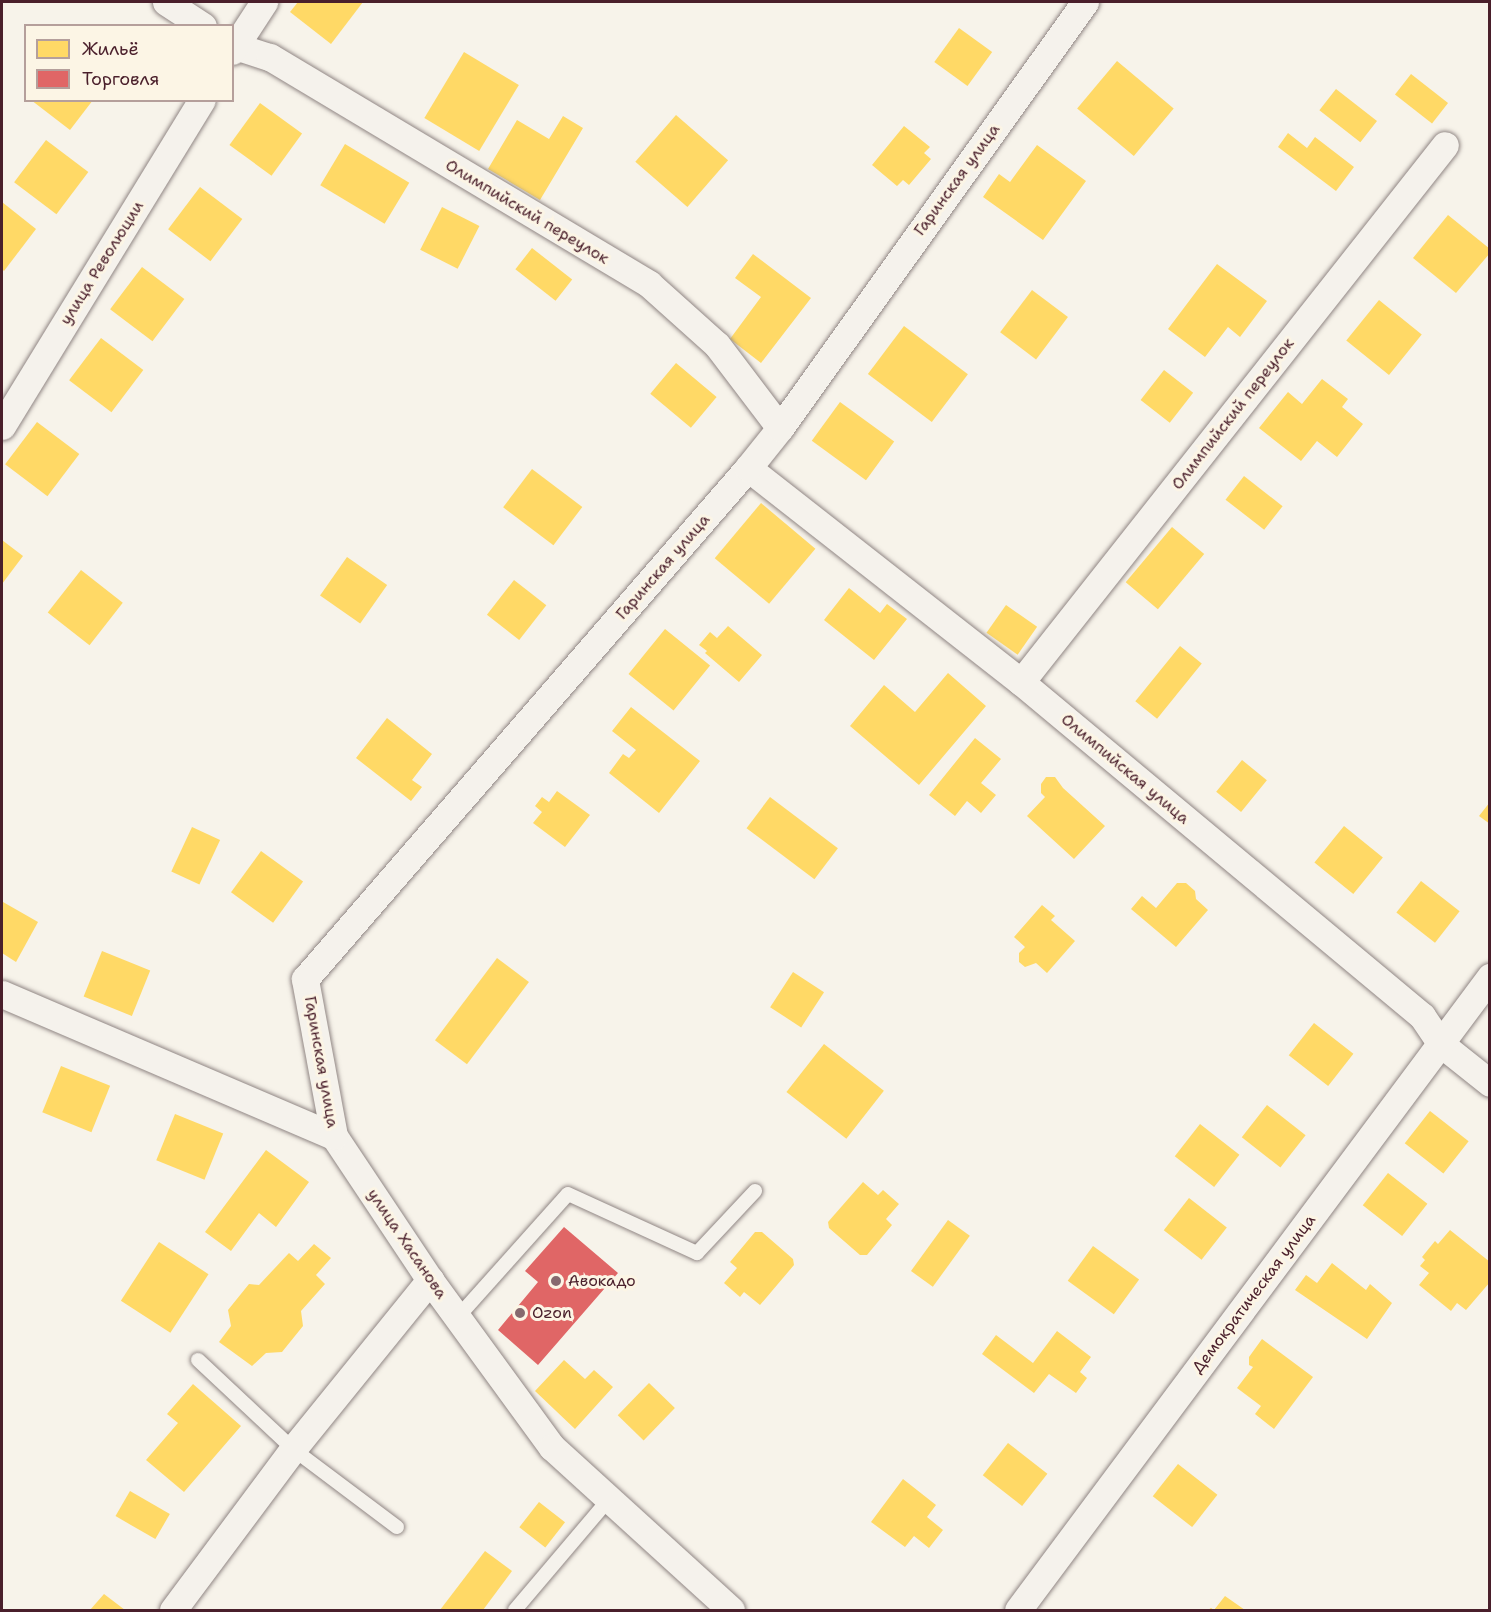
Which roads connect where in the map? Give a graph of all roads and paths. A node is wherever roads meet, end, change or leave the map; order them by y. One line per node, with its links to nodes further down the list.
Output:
1 (166, 2): 4 (street)
2 (264, 2): 5 (street)
3 (1084, 2): 10 (street, Гаринская улица)
4 (200, 24)
5 (234, 47)
6 (234, 48): 10 (street, Олимпийский переулок)
7 (201, 102): 9 (street, улица Революции)
8 (1445, 146): 12 (street, Олимпийский переулок)
9 (2, 426)
10 (780, 428): 11 (street, Гаринская улица)
11 (748, 468): 12 (street, Олимпийская улица); 17 (street, Гаринская улица)
12 (1022, 682): 15 (street, Олимпийская улица)
13 (1490, 977): 15 (street, Демократическая улица)
14 (2, 994): 17 (street)
15 (1441, 1044): 16 (street, Олимпийская улица); 28 (street, Демократическая улица)
16 (1490, 1083)
17 (334, 1136): 19 (street, улица Хасанова)
18 (755, 1191): 20 (lane)
19 (430, 1280): 20 (street, улица Хасанова); 22 (street)
20 (457, 1318): 23 (street, улица Хасанова)
21 (198, 1360): 22 (lane)
22 (293, 1449): 24 (lane); 25 (street)
23 (609, 1499): 26 (lane); 27 (street, улица Хасанова)
24 (397, 1527)
25 (173, 1611)
26 (514, 1611)
27 (731, 1611)
28 (1018, 1611)

